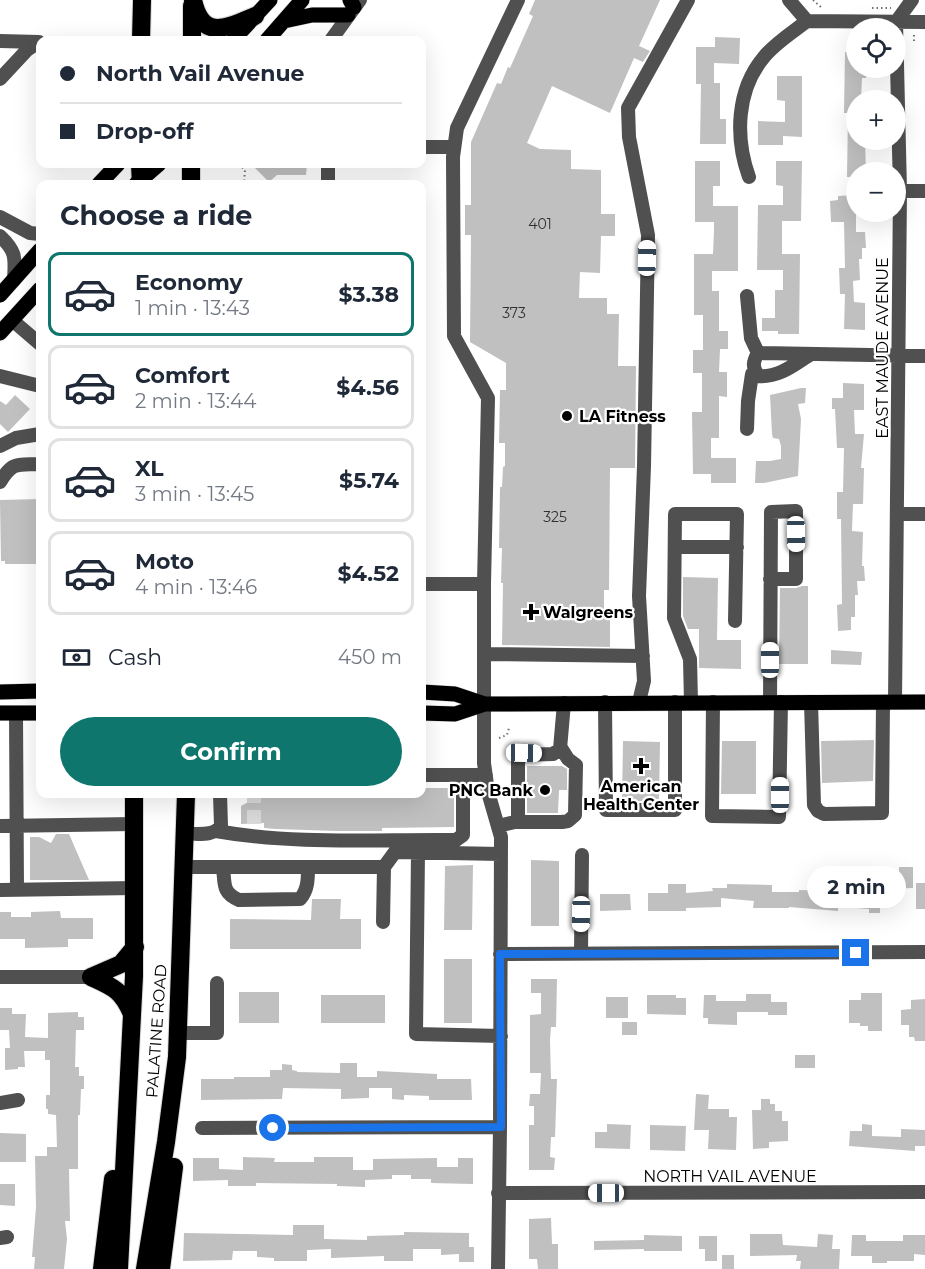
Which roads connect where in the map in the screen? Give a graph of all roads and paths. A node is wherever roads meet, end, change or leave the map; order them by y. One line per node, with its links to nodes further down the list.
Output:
1 (142, 0): 20 (highway)
2 (193, 0): 13 (highway); 21 (highway)
3 (270, 0): 13 (main road)
4 (302, 0): 15 (main road)
5 (518, 0): 31 (street)
6 (688, 0): 73 (street)
7 (789, 0): 16 (street)
8 (813, 0): 11 (path)
9 (909, 4): 12 (path); 14 (street)
10 (353, 6): 15 (main road); 24 (street)
11 (831, 8)
12 (864, 8)
13 (255, 16): 22 (main road)
14 (899, 18)
15 (284, 21): 23 (main road)
16 (807, 21): 17 (street); 35 (street)
17 (846, 21)
18 (906, 22): 19 (street)
19 (925, 22)
20 (141, 36)
21 (192, 36)
22 (237, 36)
23 (271, 36)
24 (333, 36)
25 (0, 41): 26 (street)
26 (36, 42)
27 (36, 44): 29 (street)
28 (897, 78): 32 (street, EAST MAUDE AVENUE)
29 (0, 79)
30 (426, 147): 31 (street)
31 (454, 147): 69 (street)
32 (899, 162)
33 (114, 168): 37 (main road)
34 (154, 168): 36 (main road)
35 (749, 177)
36 (140, 178)
37 (103, 180)
38 (906, 190): 39 (street)
39 (925, 190)
40 (0, 217): 42 (street)
41 (899, 222): 54 (street, EAST MAUDE AVENUE)
42 (36, 234)
43 (2, 239): 45 (street)
44 (36, 255): 45 (main road)
45 (14, 280): 47 (main road)
46 (36, 293): 49 (main road)
47 (0, 295)
48 (747, 296): 52 (street)
49 (12, 320): 50 (main road); 51 (street)
50 (0, 333)
51 (36, 341)
52 (758, 353): 53 (street); 56 (street)
53 (811, 354): 54 (street); 56 (street)
54 (897, 356): 55 (street); 64 (street, EAST MAUDE AVENUE)
55 (925, 356)
56 (756, 372): 59 (street)
57 (0, 376): 58 (street)
58 (36, 385)
59 (747, 429)
60 (36, 435): 61 (street)
61 (0, 446)
62 (36, 464): 63 (street)
63 (0, 482)
64 (898, 514): 65 (street); 83 (street, EAST MAUDE AVENUE)
65 (925, 514)
66 (737, 546): 67 (street); 67 (street); 71 (street)
67 (675, 547): 79 (street)
68 (770, 579): 68 (street); 81 (street)
69 (484, 584): 70 (street); 72 (street)
70 (426, 585)
71 (735, 621)
72 (484, 654): 73 (street); 86 (street)
73 (643, 656): 78 (street)
74 (36, 691): 75 (main road)
75 (0, 692)
76 (426, 692): 86 (main road)
77 (605, 702): 78 (main road); 79 (street); 85 (main road)
78 (639, 702): 79 (main road)
79 (683, 702): 80 (main road)
80 (713, 702): 81 (main road); 81 (street)
81 (775, 702): 82 (main road)
82 (812, 702): 83 (main road); 83 (street, EAST MAUDE AVENUE)
83 (889, 702): 84 (main road)
84 (925, 702)
85 (564, 703): 86 (main road); 93 (street)
86 (485, 704): 90 (main road); 96 (street)
87 (0, 713): 88 (main road)
88 (16, 713): 89 (main road); 102 (street)
89 (36, 713)
90 (426, 713)
91 (509, 728): 92 (path)
92 (499, 738)
93 (561, 748): 100 (street); 100 (street)
94 (426, 775): 95 (street)
95 (463, 775): 96 (street); 105 (street)
96 (486, 775): 104 (street)
97 (134, 798): 101 (highway, PALATINE ROAD)
98 (186, 798): 106 (highway, PALATINE ROAD)
99 (220, 798): 105 (street)
100 (515, 822): 104 (street)
101 (134, 824): 102 (street); 114 (highway, PALATINE ROAD)
102 (17, 825): 103 (street); 115 (street)
103 (0, 826)
104 (498, 826): 108 (street)
105 (216, 831): 106 (street)
106 (185, 834): 110 (highway, PALATINE ROAD)
107 (418, 852): 108 (street); 113 (street); 127 (street)
108 (501, 854): 120 (street)
109 (582, 855): 121 (street)
110 (184, 867): 111 (street); 126 (highway, PALATINE ROAD)
111 (224, 867): 112 (street); 112 (street)
112 (308, 867): 113 (street)
113 (384, 867): 117 (street)
114 (135, 888): 115 (street); 118 (highway, PALATINE ROAD)
115 (17, 889): 116 (street)
116 (0, 890)
117 (383, 922)
118 (135, 947): 123 (highway); 125 (highway, PALATINE ROAD)
119 (925, 952): 121 (street)
120 (500, 954): 121 (street); 127 (street)
121 (581, 954)
122 (0, 976): 123 (street)
123 (91, 976): 125 (highway)
124 (218, 982): 126 (street)
125 (132, 1015): 129 (highway, PALATINE ROAD)
126 (178, 1033): 128 (highway, PALATINE ROAD)
127 (501, 1042): 132 (street)
128 (177, 1058): 138 (highway, PALATINE ROAD); 139 (highway)
129 (129, 1061): 136 (highway); 137 (highway, PALATINE ROAD)
130 (18, 1100): 131 (street)
131 (0, 1102)
132 (501, 1127): 133 (street); 135 (street)
133 (202, 1128)
134 (925, 1192): 135 (street, NORTH VAIL AVENUE)
135 (498, 1193): 140 (street)
136 (102, 1269)
137 (119, 1269)
138 (145, 1269)
139 (161, 1269)
140 (498, 1269)

